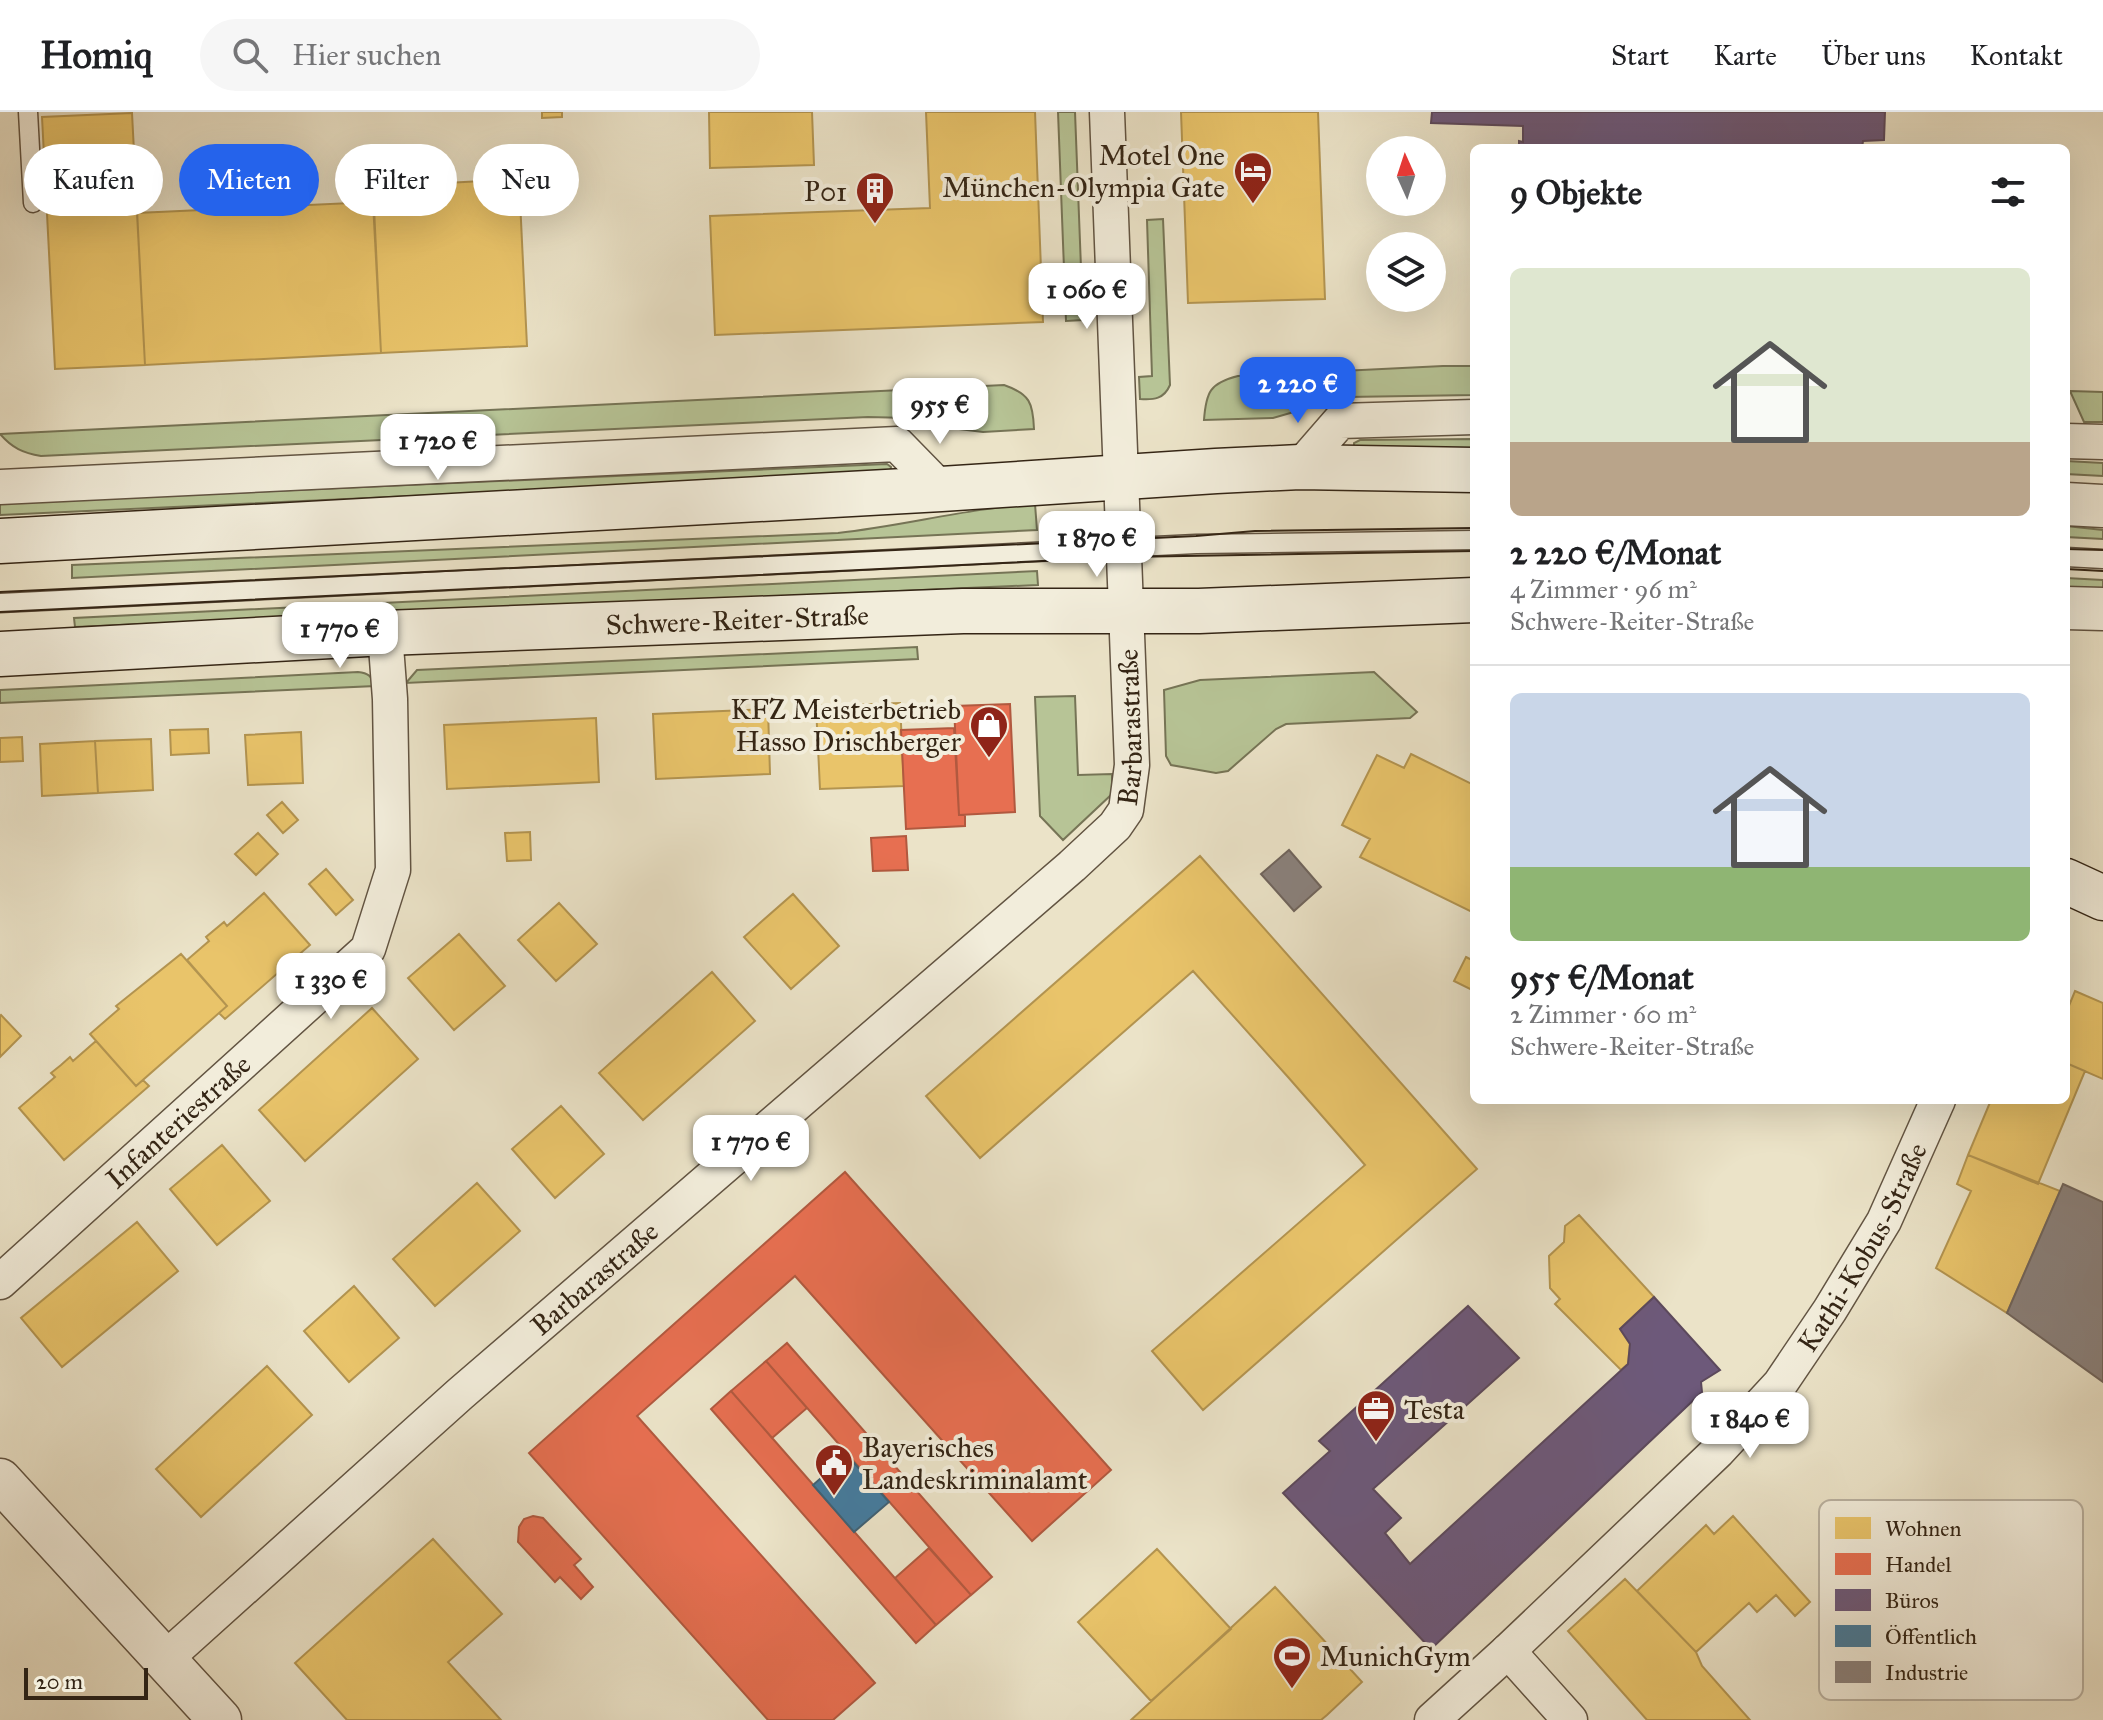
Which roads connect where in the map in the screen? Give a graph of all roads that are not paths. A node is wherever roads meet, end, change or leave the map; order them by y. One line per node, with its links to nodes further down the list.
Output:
1 (28, 112): 3 (lane)
2 (1107, 112): 9 (street, Barbarastraße)
3 (30, 144)
4 (1470, 417): 7 (street)
5 (2070, 441): 6 (street)
6 (2103, 442)
7 (1300, 467): 8 (main road); 9 (main road)
8 (1470, 470)
9 (1121, 476): 11 (main road); 16 (street, Barbarastraße)
10 (0, 487): 11 (street)
11 (941, 489): 15 (main road)
12 (2070, 504): 13 (street)
13 (2103, 506)
14 (1470, 540): 16 (lane)
15 (0, 541)
16 (1125, 547): 20 (lane); 23 (street, Barbarastraße)
17 (2070, 557): 18 (lane)
18 (2103, 559)
19 (1470, 600): 23 (main road, Schwere-Reiter-Straße)
20 (0, 603)
21 (2070, 608): 22 (street)
22 (2103, 609)
23 (1126, 610): 24 (main road, Schwere-Reiter-Straße); 32 (street, Barbarastraße)
24 (385, 633): 25 (main road, Schwere-Reiter-Straße); 29 (street, Infanteriestraße)
25 (0, 654)
26 (2070, 883): 27 (main road)
27 (2103, 898)
28 (1936, 1104): 31 (street, Kathi-Kobus-Straße)
29 (0, 1282)
30 (0, 1480): 32 (street)
31 (1508, 1651): 34 (street, Kathi-Kobus-Straße); 35 (street)
32 (165, 1659): 33 (street)
33 (220, 1720)
34 (1432, 1720)
35 (1570, 1720)

